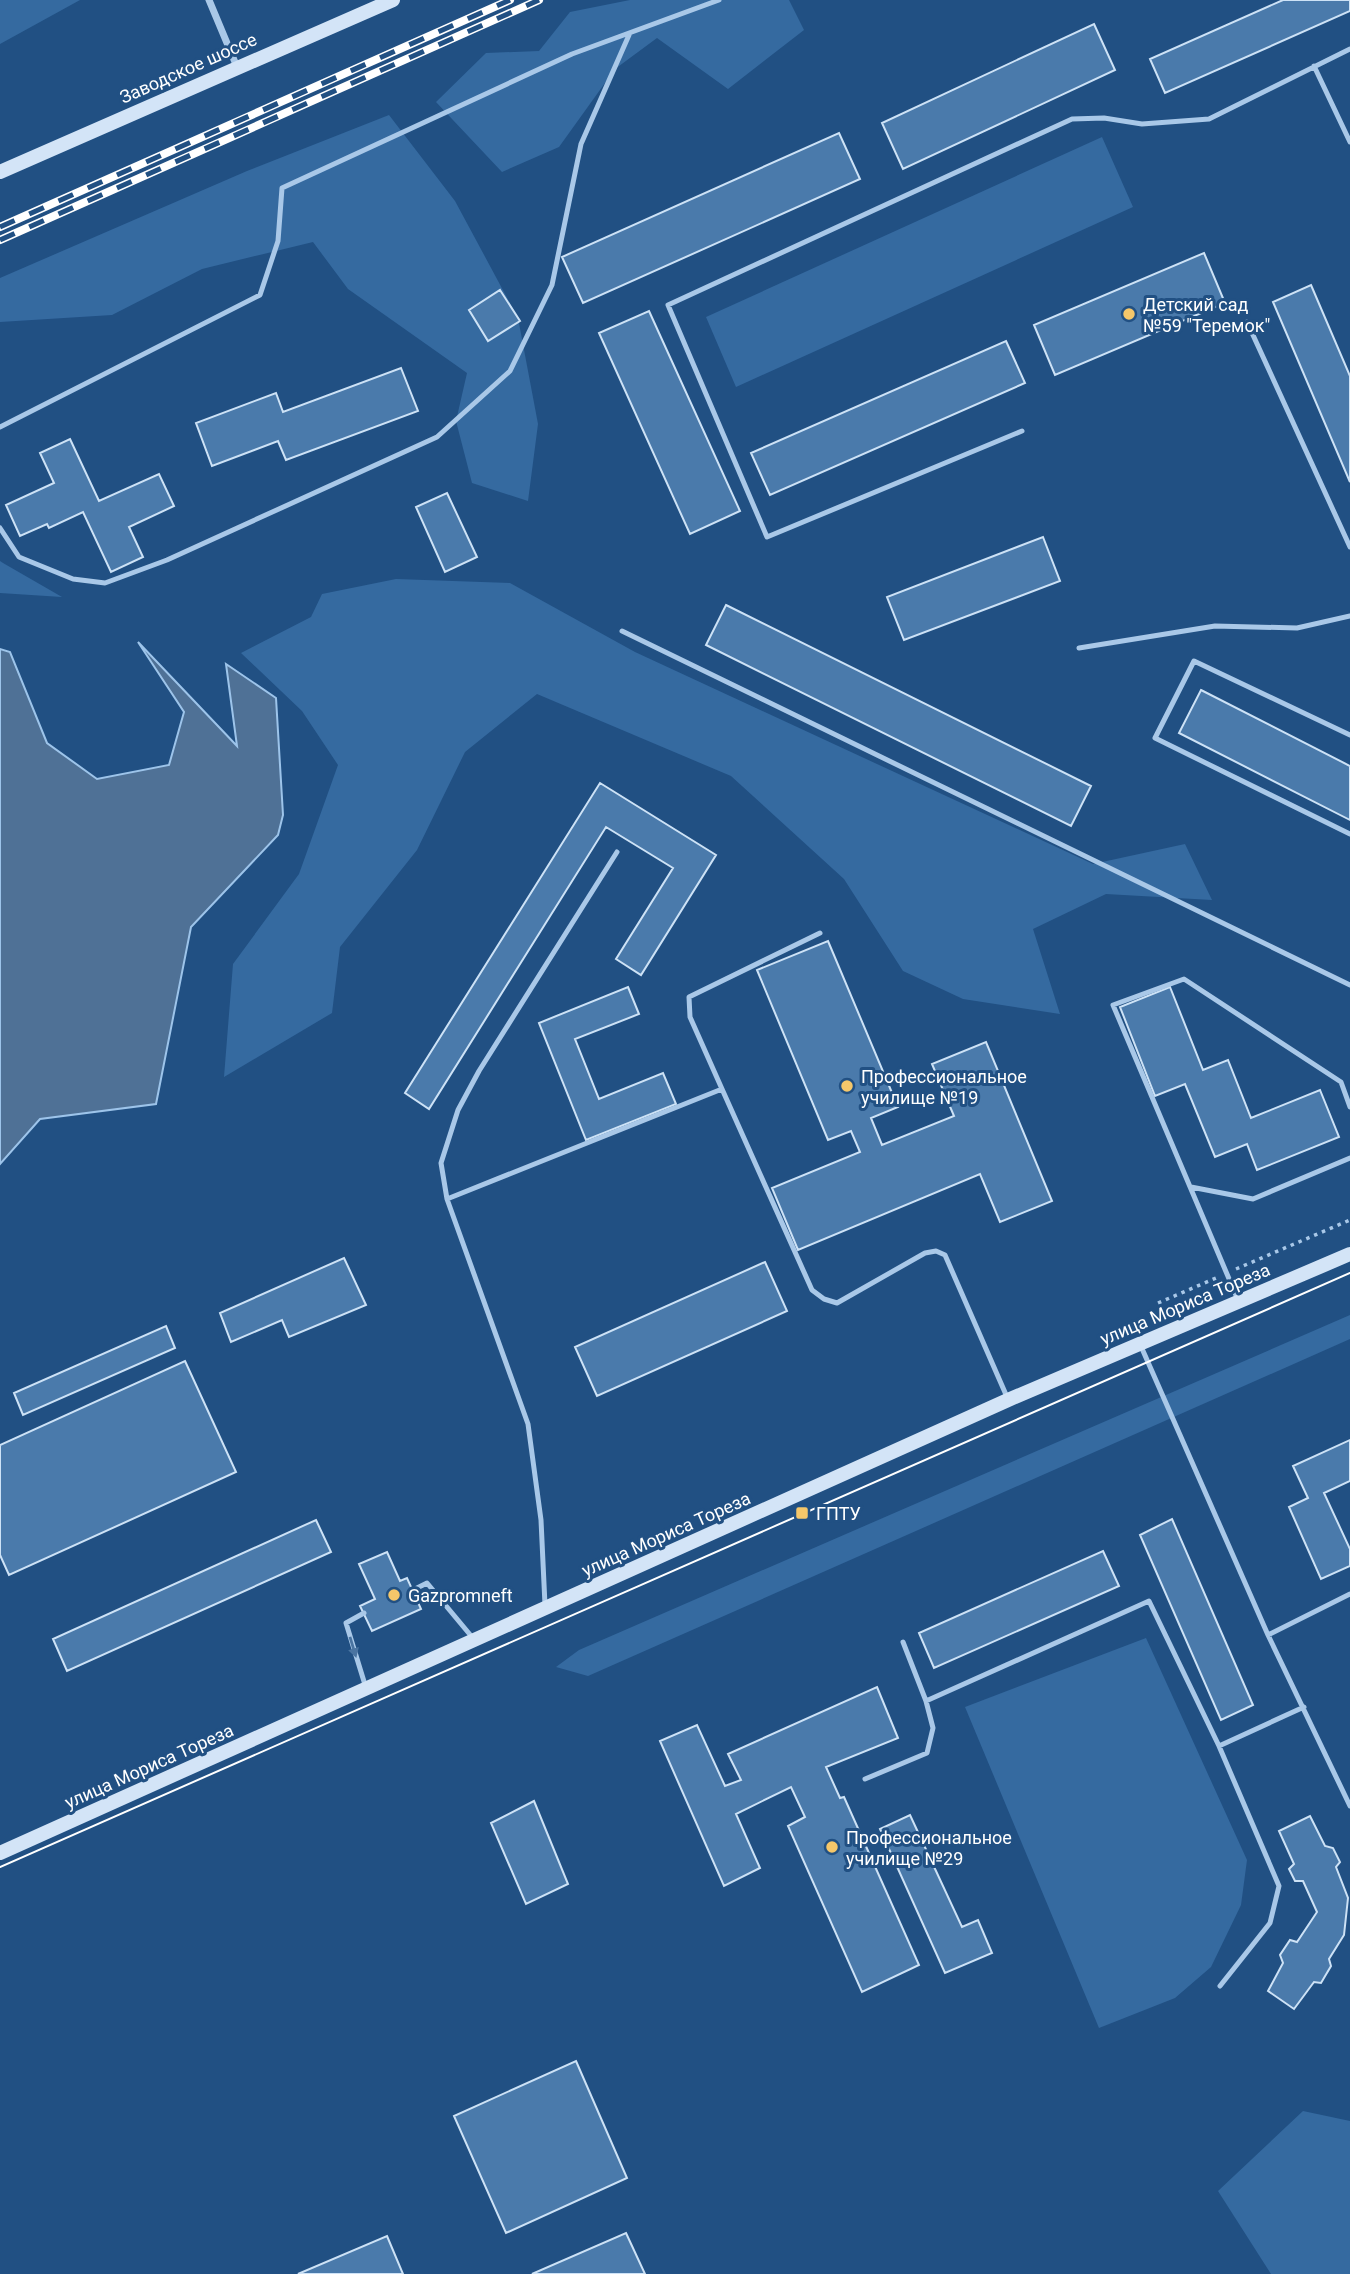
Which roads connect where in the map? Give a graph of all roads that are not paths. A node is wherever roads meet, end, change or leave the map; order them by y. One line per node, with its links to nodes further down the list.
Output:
1 (209, 0): 7 (street)
2 (393, 0): 7 (street, Заводское шоссе)
3 (719, 0): 4 (lane)
4 (629, 35): 11 (lane); 13 (lane)
5 (1350, 49): 6 (lane)
6 (1314, 66): 8 (lane); 12 (lane)
7 (237, 67): 9 (street, Заводское шоссе)
8 (1350, 142)
9 (0, 172)
10 (1247, 322): 14 (lane)
11 (0, 428)
12 (1021, 431)
13 (0, 528)
14 (1350, 547)
15 (1350, 616): 17 (lane)
16 (622, 631): 22 (lane)
17 (1079, 648)
18 (1350, 735): 19 (lane)
19 (1350, 834)
20 (617, 852): 27 (lane)
21 (820, 933): 23 (lane)
22 (1350, 985)
23 (722, 1089): 27 (lane); 31 (lane)
24 (1350, 1107): 26 (lane)
25 (1350, 1158): 26 (lane)
26 (1191, 1187): 29 (lane)
27 (447, 1199): 34 (lane)
28 (1350, 1254): 29 (street, улица Мориса Тореза)
29 (1239, 1303): 30 (street, улица Мориса Тореза)
30 (1140, 1344): 31 (street, улица Мориса Тореза); 36 (lane)
31 (1009, 1400): 34 (street, улица Мориса Тореза)
32 (413, 1590): 37 (lane)
33 (1350, 1594): 36 (lane)
34 (545, 1610): 37 (street, улица Мориса Тореза)
35 (364, 1613): 39 (lane, one-way to 39)
36 (1268, 1636): 41 (lane)
37 (474, 1640): 39 (street, улица Мориса Тореза)
38 (903, 1642): 40 (lane)
39 (366, 1690): 45 (street, улица Мориса Тореза)
40 (926, 1701): 42 (lane); 43 (lane)
41 (1304, 1707): 42 (lane); 44 (lane)
42 (1219, 1746): 46 (lane)
43 (866, 1779)
44 (1350, 1806)
45 (0, 1853)
46 (1220, 1986)

